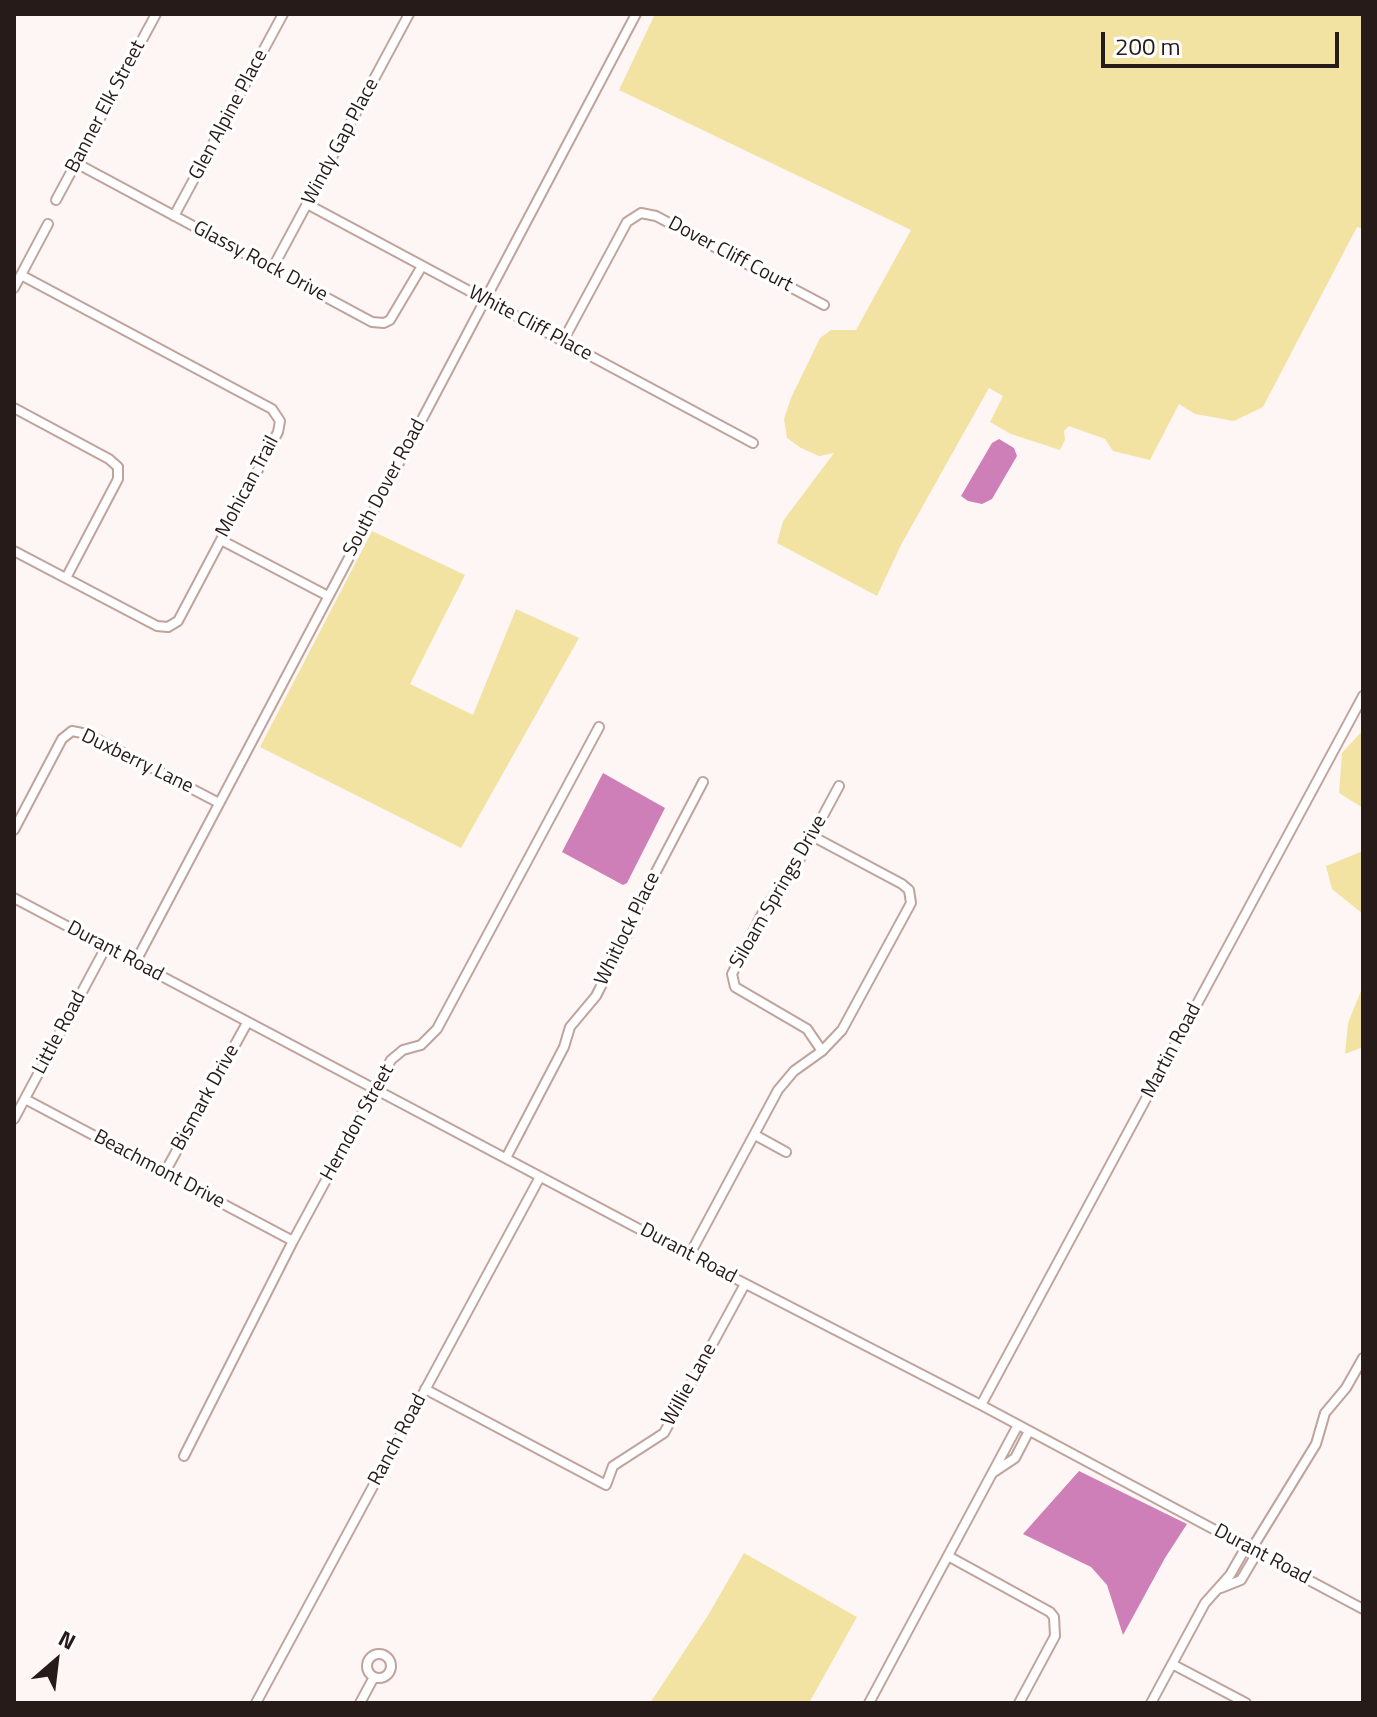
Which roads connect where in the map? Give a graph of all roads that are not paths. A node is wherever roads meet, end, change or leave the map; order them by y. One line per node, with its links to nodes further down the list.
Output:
1 (156, 14): 5 (street, Banner Elk Street)
2 (283, 14): 8 (street, Glen Alpine Place)
3 (409, 14): 7 (street, Windy Gap Place)
4 (636, 14): 14 (street, South Dover Road)
5 (76, 163): 6 (street, Banner Elk Street); 8 (street, Glassy Rock Drive)
6 (56, 200)
7 (307, 204): 10 (street, White Cliff Place); 11 (street, Windy Gap Place)
8 (174, 216): 11 (street, Glassy Rock Drive)
9 (48, 224): 12 (street)
10 (422, 266): 11 (street, Glassy Rock Drive); 14 (street, White Cliff Place)
11 (272, 269)
12 (21, 275): 13 (street); 19 (street, Mohican Trail)
13 (14, 288)
14 (485, 299): 16 (street, White Cliff Place); 22 (street, South Dover Road)
15 (824, 305): 16 (street, Dover Cliff Court)
16 (563, 341): 18 (street, White Cliff Place)
17 (14, 408): 21 (street)
18 (753, 443)
19 (221, 540): 21 (street, Mohican Trail); 22 (street)
20 (14, 551): 21 (street, Mohican Trail)
21 (66, 578)
22 (328, 596): 27 (street, South Dover Road)
23 (1363, 696): 48 (street, Martin Road)
24 (599, 727): 35 (street, Herndon Street)
25 (703, 782): 40 (street, Whitlock Place)
26 (839, 786): 29 (street, Siloam Springs Drive)
27 (219, 803): 28 (street, Duxberry Lane); 32 (street, South Dover Road)
28 (14, 830)
29 (812, 836): 34 (street, Siloam Springs Drive); 34 (street)
30 (14, 898): 31 (street, Durant Road)
31 (106, 947): 32 (street, Durant Road); 36 (street, Little Road)
32 (135, 963): 33 (street, Durant Road)
33 (247, 1023): 35 (street, Durant Road); 41 (street, Bismark Drive)
34 (822, 1051): 38 (street)
35 (376, 1089): 40 (street, Durant Road); 43 (street, Herndon Street)
36 (25, 1099): 37 (street, Little Road); 41 (street, Beachmont Drive)
37 (14, 1119)
38 (755, 1135): 39 (street); 44 (street)
39 (786, 1152)
40 (506, 1158): 42 (street, Durant Road)
41 (165, 1172): 43 (street, Beachmont Drive)
42 (540, 1177): 44 (street, Durant Road); 47 (street, Ranch Road)
43 (293, 1241): 51 (street, Herndon Street)
44 (690, 1254): 45 (street, Durant Road)
45 (745, 1284): 47 (street, Willie Lane); 48 (street, Durant Road)
46 (1363, 1358): 53 (street)
47 (425, 1389): 58 (street, Ranch Road)
48 (981, 1405): 49 (street, Durant Road)
49 (1018, 1425): 50 (street, Durant Road); 52 (street)
50 (1029, 1431): 52 (street); 53 (street, Durant Road)
51 (184, 1456)
52 (993, 1472): 54 (street)
53 (1251, 1550): 55 (street, Durant Road); 56 (street)
54 (948, 1556): 60 (street); 61 (street)
55 (1363, 1609)
56 (1172, 1664): 62 (street); 63 (street)
57 (374, 1677): 59 (street)
58 (256, 1703)
59 (360, 1703)
60 (869, 1703)
61 (1019, 1703)
62 (1151, 1703)
63 (1246, 1703)

